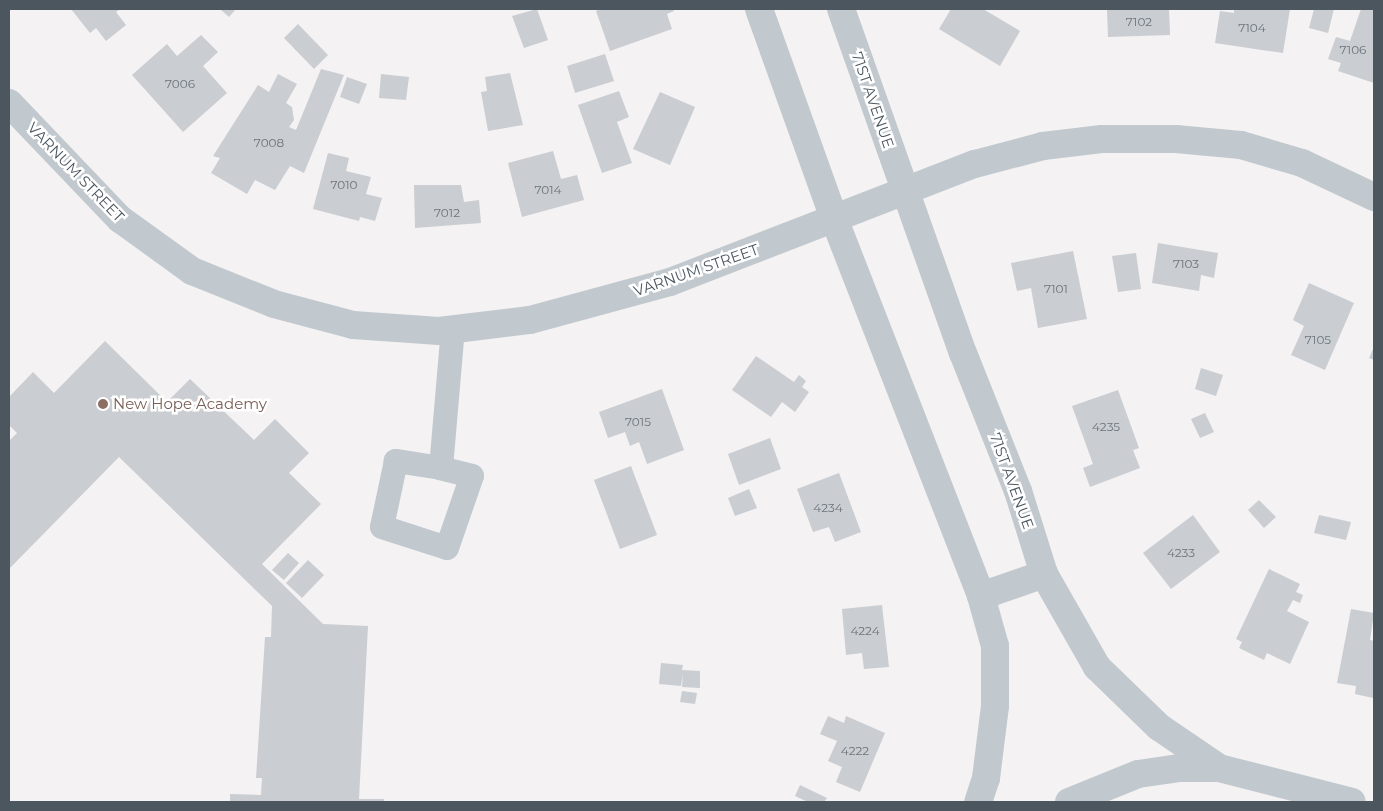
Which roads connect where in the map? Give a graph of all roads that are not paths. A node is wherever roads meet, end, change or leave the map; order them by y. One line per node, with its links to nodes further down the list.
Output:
1 (759, 9): 6 (street)
2 (841, 9): 4 (street, 71ST AVENUE)
3 (9, 103): 7 (street, VARNUM STREET)
4 (905, 192): 5 (street, VARNUM STREET); 6 (street, VARNUM STREET); 9 (street, 71ST AVENUE)
5 (1374, 198)
6 (835, 221): 7 (street, VARNUM STREET); 10 (street)
7 (454, 329): 8 (lane)
8 (441, 468)
9 (1044, 574): 10 (street); 11 (street, 71ST AVENUE)
10 (981, 596): 12 (street)
11 (1219, 768): 13 (street); 14 (street, 71ST AVENUE)
12 (978, 802)
13 (1069, 802)
14 (1352, 802)

